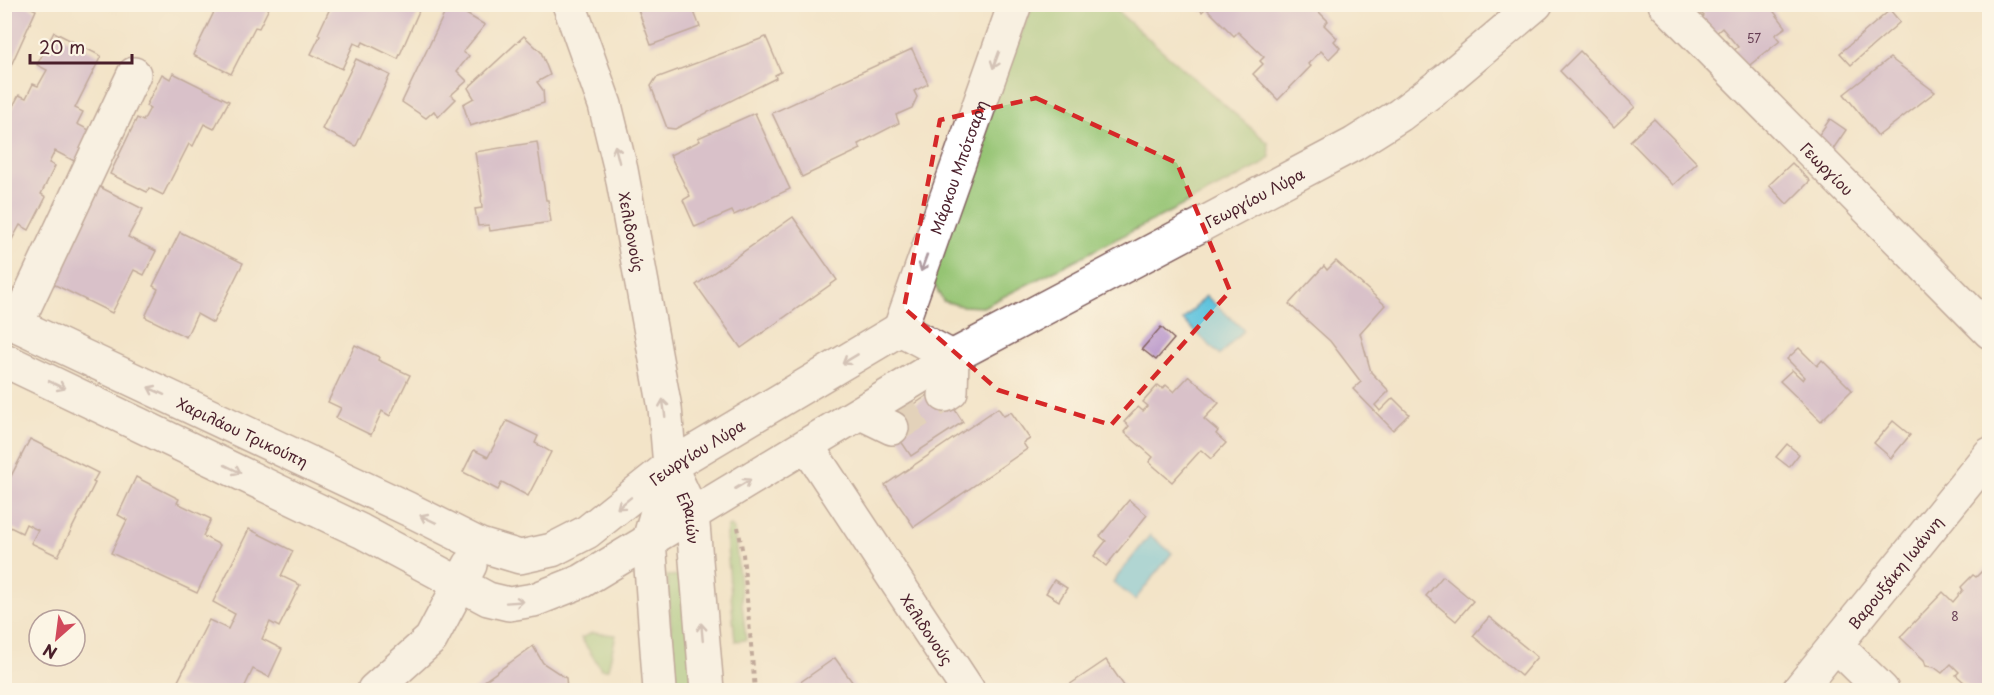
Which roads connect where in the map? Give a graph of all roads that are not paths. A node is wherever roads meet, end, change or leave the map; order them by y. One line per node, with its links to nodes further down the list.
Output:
1 (569, 4): 16 (main road, Χελιδονούς, one-way to 1)
2 (1016, 4): 7 (main road, Μάρκου Μπότσαρη, one-way to 7)
3 (1536, 4): 9 (main road, Γεωργίου Λύρα)
4 (1665, 4): 8 (main road, Γεωργίου)
5 (134, 74): 6 (main road)
6 (10, 322): 19 (main road, Χαριλάου Τρικούπη, one-way to 6)
7 (900, 329): 9 (main road); 16 (main road, Γεωργίου Λύρα, one-way to 16)
8 (1989, 332)
9 (952, 357): 11 (main road); 12 (main road, Γεωργίου Λύρα)
10 (4, 360): 20 (main road, one-way to 20)
11 (945, 395)
12 (861, 412): 13 (main road); 14 (main road, Γεωργίου Λύρα)
13 (892, 428)
14 (807, 446): 17 (main road, Γεωργίου Λύρα, one-way to 14); 25 (main road, Χελιδονούς)
15 (1989, 454): 21 (main road, Βαρουξάκη Ιωάννη)
16 (670, 466): 17 (main road, Ελαιών); 18 (main road, Ελαιών); 19 (main road, Γεωργίου Λύρα, one-way to 19)
17 (692, 513): 18 (main road, Γεωργίου Λύρα); 24 (main road, Ελαιών, one-way to 17)
18 (649, 540): 20 (main road, Γεωργίου Λύρα, one-way to 18); 23 (main road, Ελαιών)
19 (480, 545): 20 (main road)
20 (460, 585): 22 (main road)
21 (1837, 646): 26 (main road, Βαρουξάκη Ιωάννη); 27 (main road)
22 (374, 690)
23 (660, 690)
24 (707, 690)
25 (968, 690)
26 (1799, 690)
27 (1882, 690)

